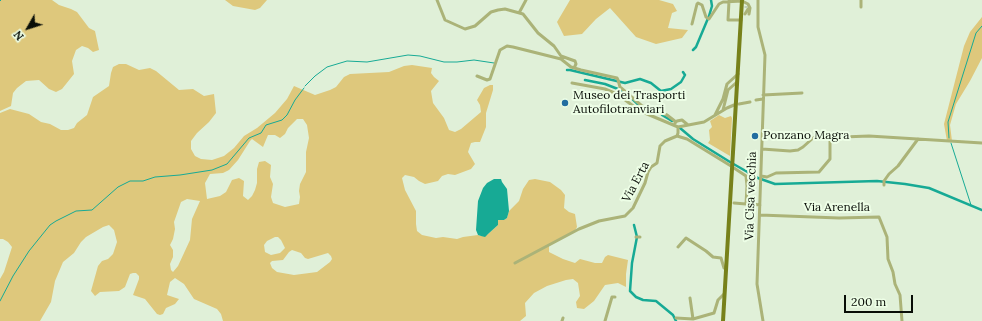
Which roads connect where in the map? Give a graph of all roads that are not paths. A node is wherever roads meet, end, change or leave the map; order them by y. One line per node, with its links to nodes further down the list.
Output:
1 (437, 0): 8 (street)
2 (526, 0): 8 (street)
3 (758, 0): 21 (street, Via Cisa vecchia)
4 (861, 0): 7 (street)
5 (729, 1): 6 (street); 9 (street); 10 (street)
6 (746, 7): 9 (main road)
7 (861, 7)
8 (519, 13): 11 (street)
9 (741, 20): 12 (main road)
10 (692, 24)
11 (574, 68): 13 (street); 28 (street)
12 (738, 74): 14 (street); 15 (main road)
13 (477, 76)
14 (730, 81): 15 (street); 25 (street)
15 (737, 82): 17 (street); 18 (main road)
16 (572, 83): 28 (street)
17 (732, 87): 18 (street); 20 (street)
18 (737, 90): 24 (main road)
19 (802, 93): 21 (street)
20 (726, 97): 24 (street); 26 (street)
21 (763, 97): 22 (street); 34 (street, Via Cisa vecchia)
22 (756, 100)
23 (750, 102): 24 (street)
24 (735, 104): 26 (street); 35 (main road)
25 (720, 106): 26 (street); 27 (street)
26 (723, 110): 27 (street)
27 (714, 116): 29 (street)
28 (676, 125): 29 (street); 29 (street); 30 (street)
29 (688, 125)
30 (676, 136): 35 (street); 43 (street, Via Erta)
31 (830, 136): 32 (street); 34 (street); 36 (street)
32 (918, 140): 33 (street); 37 (street)
33 (982, 143)
34 (762, 149): 36 (street, Via Cisa vecchia)
35 (732, 168): 38 (street); 44 (main road)
36 (761, 179): 40 (street, Via Cisa vecchia)
37 (884, 184)
38 (734, 203)
39 (751, 204): 40 (street)
40 (760, 205): 41 (street, Via Cisa vecchia)
41 (760, 215): 52 (street, Via Cisa vecchia); 53 (street, Via Arenella)
42 (678, 247): 44 (street)
43 (515, 263)
44 (726, 268): 45 (main road)
45 (724, 294): 49 (street); 51 (main road)
46 (615, 297): 50 (street)
47 (690, 298): 49 (street)
48 (676, 318): 49 (street)
49 (693, 319)
50 (605, 321)
51 (723, 321)
52 (763, 321)
53 (902, 321)

